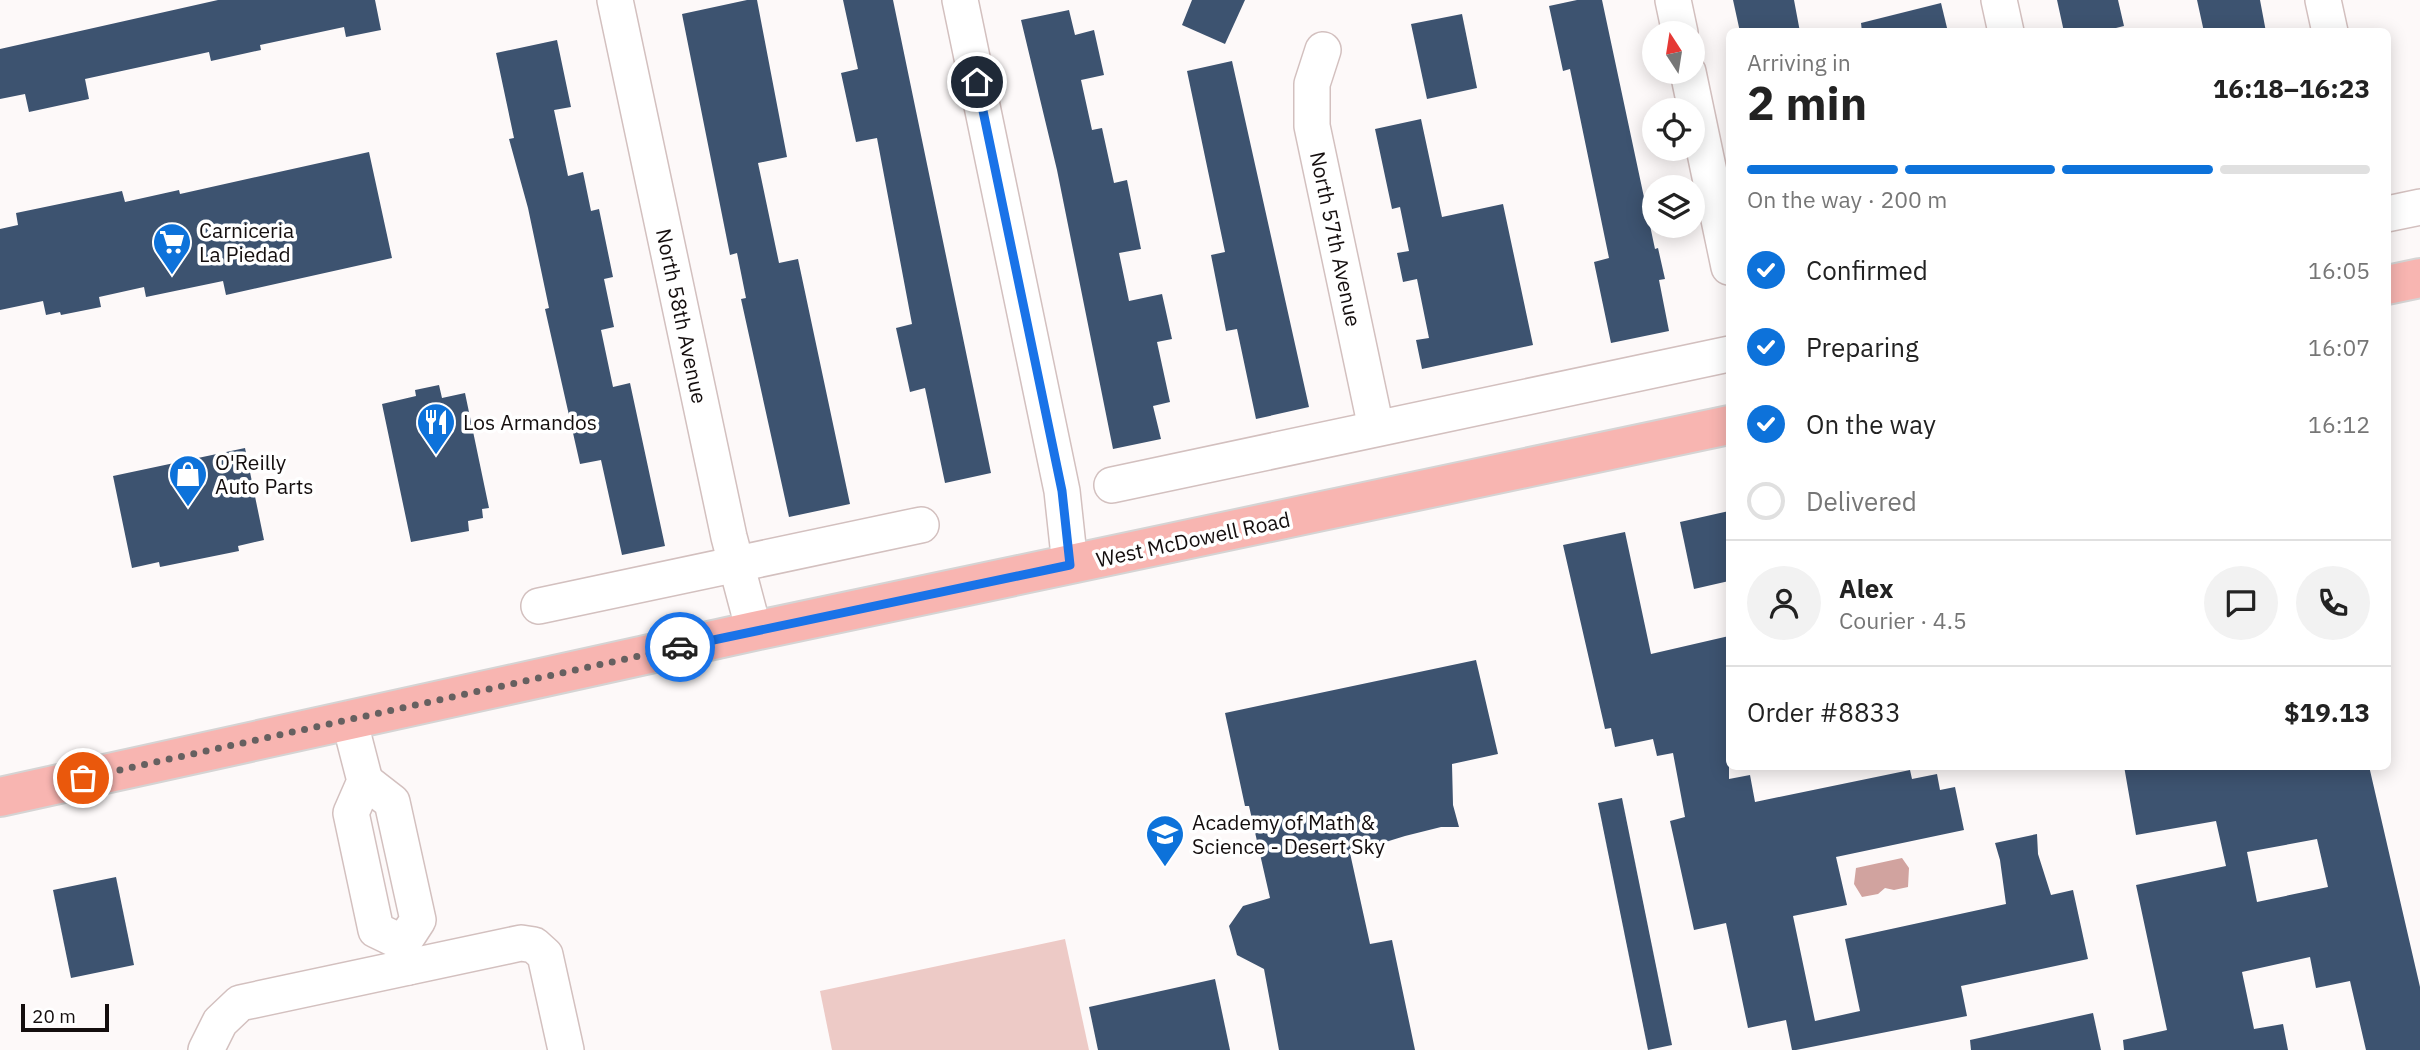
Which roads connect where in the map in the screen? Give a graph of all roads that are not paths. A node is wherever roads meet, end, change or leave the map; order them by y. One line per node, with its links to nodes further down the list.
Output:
1 (615, 0): 21 (street, North 58th Avenue)
2 (960, 0): 22 (street)
3 (1673, 0): 6 (street)
4 (1999, 0): 7 (street)
5 (2323, 0): 8 (street)
6 (1677, 21)
7 (2005, 28)
8 (2329, 28)
9 (1323, 50): 18 (street, North 57th Avenue)
10 (1691, 84): 13 (street)
11 (2420, 207): 12 (street)
12 (2391, 213)
13 (1726, 253)
14 (2420, 278): 15 (main road)
15 (2391, 284)
16 (1726, 355): 18 (street)
17 (1726, 426): 22 (main road, West McDowell Road)
18 (1376, 428): 19 (street)
19 (1112, 485)
20 (921, 525): 21 (street)
21 (736, 564): 23 (street); 24 (street, North 58th Avenue)
22 (1070, 565): 24 (main road, West McDowell Road)
23 (539, 606)
24 (754, 631): 25 (main road, West McDowell Road)
25 (349, 719): 26 (main road, West McDowell Road); 27 (street)
26 (0, 797)
27 (405, 955): 28 (street); 29 (street)
28 (206, 1050)
29 (566, 1050)

